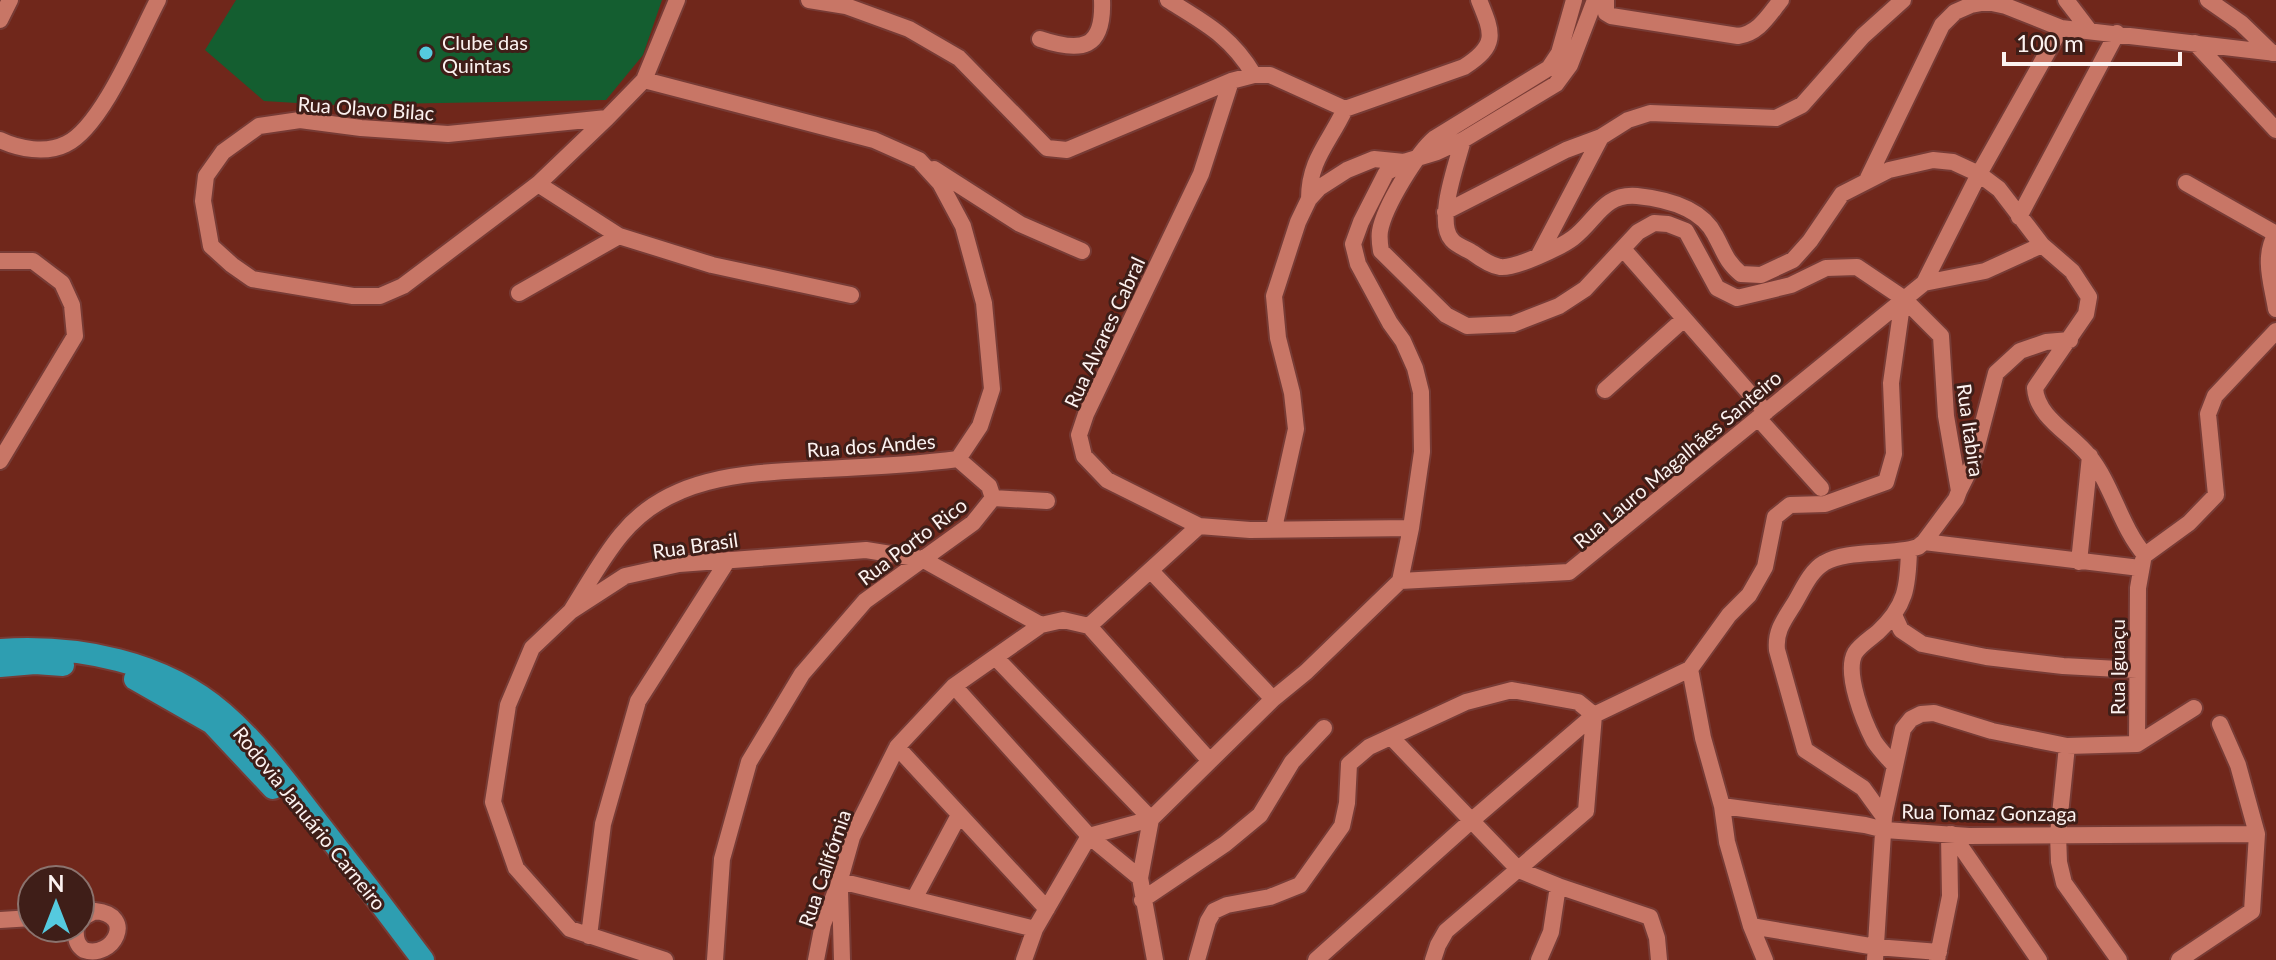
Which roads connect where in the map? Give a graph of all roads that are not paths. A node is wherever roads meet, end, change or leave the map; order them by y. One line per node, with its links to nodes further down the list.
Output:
1 (10, 0): 15 (street)
2 (158, 0): 29 (street)
3 (677, 0): 23 (street)
4 (809, 0): 24 (street)
5 (1102, 0): 19 (street)
6 (1168, 0): 22 (street)
7 (1479, 0): 25 (street)
8 (1574, 0): 32 (street)
9 (1595, 0): 30 (street)
10 (1606, 0): 11 (street)
11 (1781, 0)
12 (1903, 0): 28 (street)
13 (2066, 0): 17 (street)
14 (2208, 0): 21 (street)
15 (0, 20)
16 (2061, 28): 17 (street); 33 (street); 34 (street)
17 (2089, 30): 18 (street)
18 (2117, 33): 20 (street); 39 (street)
19 (1040, 39)
20 (2195, 43): 21 (street); 27 (street)
21 (2274, 53)
22 (1254, 75): 24 (street); 25 (street)
23 (644, 80): 26 (street); 31 (street, Rua dos Andes)
24 (1231, 81): 64 (street, Rua Alvares Cabral)
25 (1345, 109): 37 (street)
26 (607, 118): 36 (street, Rua Olavo Bilac); 36 (street, Rua Olavo Bilac)
27 (2276, 130)
28 (1601, 137): 38 (street); 45 (street)
29 (0, 140)
30 (1463, 140): 32 (street); 38 (street)
31 (919, 160): 44 (street); 58 (street, Rua dos Andes)
32 (1411, 160): 37 (street); 43 (street, Rua Itabira); 66 (street)
33 (1979, 174): 34 (street); 39 (street); 47 (street)
34 (1868, 178): 45 (street)
35 (2186, 183): 40 (street)
36 (538, 184): 41 (street)
37 (1309, 199): 65 (street)
38 (1445, 212): 45 (street)
39 (2019, 217): 42 (street)
40 (2276, 234): 51 (street)
41 (619, 236): 48 (street); 49 (street)
42 (2042, 245): 47 (street); 54 (street)
43 (1624, 250): 50 (street, Rua Itabira); 52 (street)
44 (1082, 251)
45 (1539, 255)
46 (0, 261): 59 (street)
47 (1924, 283): 50 (street, Rua Lauro Magalhães Santeiro)
48 (519, 293)
49 (851, 295)
50 (1903, 298): 56 (street, Rua Lauro Magalhães Santeiro); 61 (street, Rua Itabira); 81 (street)
51 (2276, 309)
52 (1684, 319): 55 (street); 56 (street)
53 (2276, 331): 71 (street)
54 (2070, 340): 57 (street); 61 (street)
55 (1605, 390)
56 (1762, 415): 60 (street); 73 (street, Rua Lauro Magalhães Santeiro)
57 (2090, 456): 70 (street); 71 (street)
58 (958, 459): 62 (street, Rua Porto Rico); 74 (street, Rua dos Andes)
59 (0, 461)
60 (1821, 488)
61 (1959, 491): 67 (street, Rua Itabira)
62 (993, 498): 63 (street, Rua Porto Rico); 68 (street, Rua Porto Rico)
63 (1047, 501)
64 (1199, 526): 65 (street, Rua Alvares Cabral); 72 (street)
65 (1274, 528): 66 (street, Rua Alvares Cabral)
66 (1411, 528): 73 (street)
67 (1917, 546): 70 (street); 75 (street); 99 (street)
68 (922, 559): 69 (street, Rua Brasil); 76 (street, Rua Brasil); 121 (street, Rua Porto Rico)
69 (728, 560): 74 (street, Rua Brasil); 114 (street)
70 (2079, 562): 71 (street)
71 (2142, 562): 82 (street, Rua Iguaçu)
72 (1151, 571): 77 (street); 84 (street)
73 (1400, 581): 84 (street)
74 (571, 611): 114 (street, Rua Brasil)
75 (1895, 617): 82 (street); 94 (street)
76 (1041, 625): 77 (street); 79 (street, Rua Califórnia)
77 (1089, 626): 93 (street)
78 (0, 650): 119 (highway, Rodovia Januário Carneiro)
79 (996, 658): 83 (street, Rua Califórnia); 97 (street)
80 (0, 666): 118 (highway, Rodovia Januário Carneiro)
81 (1690, 669): 86 (street); 95 (street)
82 (2137, 670): 90 (street, Rua Iguaçu)
83 (954, 686): 92 (street, Rua Califórnia); 103 (street)
84 (1273, 699): 93 (street)
85 (2194, 708): 90 (street)
86 (1594, 715): 89 (street); 98 (street); 104 (street)
87 (2220, 724): 102 (street)
88 (1324, 728): 109 (street)
89 (1392, 738): 98 (street); 126 (street)
90 (2137, 744): 91 (street, Rua Iguaçu)
91 (2067, 746): 94 (street, Rua Iguaçu); 101 (street)
92 (897, 747): 96 (street); 106 (street, Rua Califórnia)
93 (1210, 761): 97 (street)
94 (1894, 765): 99 (street, Rua Iguaçu)
95 (1722, 806): 99 (street, Rua Tomaz Gonzaga); 112 (street)
96 (959, 815): 108 (street); 110 (street)
97 (1151, 819): 103 (street); 105 (street)
98 (1471, 821): 104 (street); 127 (street)
99 (1884, 824): 100 (street, Rua Tomaz Gonzaga); 116 (street, Rua Iguaçu)
100 (1951, 834): 101 (street, Rua Tomaz Gonzaga); 117 (street); 132 (street)
101 (2058, 834): 102 (street, Rua Tomaz Gonzaga); 133 (street)
102 (2257, 834): 134 (street)
103 (1089, 836): 105 (street); 110 (street)
104 (1519, 870): 107 (street); 128 (street)
105 (1140, 878): 109 (street)
106 (840, 882): 108 (street); 122 (street, Rua Califórnia); 123 (street)
107 (1558, 886): 129 (street); 130 (street)
108 (914, 899): 113 (street)
109 (1142, 900): 125 (street)
110 (1047, 909): 113 (street)
111 (96, 911): 115 (street)
112 (1751, 926): 116 (street); 131 (street)
113 (1035, 929): 124 (street)
114 (589, 936): 120 (street, Rua Brasil)
115 (78, 944)
116 (1876, 953): 117 (street)
117 (1938, 956)
118 (409, 960)
119 (423, 960)
120 (665, 960)
121 (715, 960)
122 (816, 960)
123 (842, 960)
124 (1024, 960)
125 (1155, 960)
126 (1197, 960)
127 (1316, 960)
128 (1433, 960)
129 (1539, 960)
130 (1659, 960)
131 (1765, 960)
132 (2039, 960)
133 (2119, 960)
134 (2179, 960)

